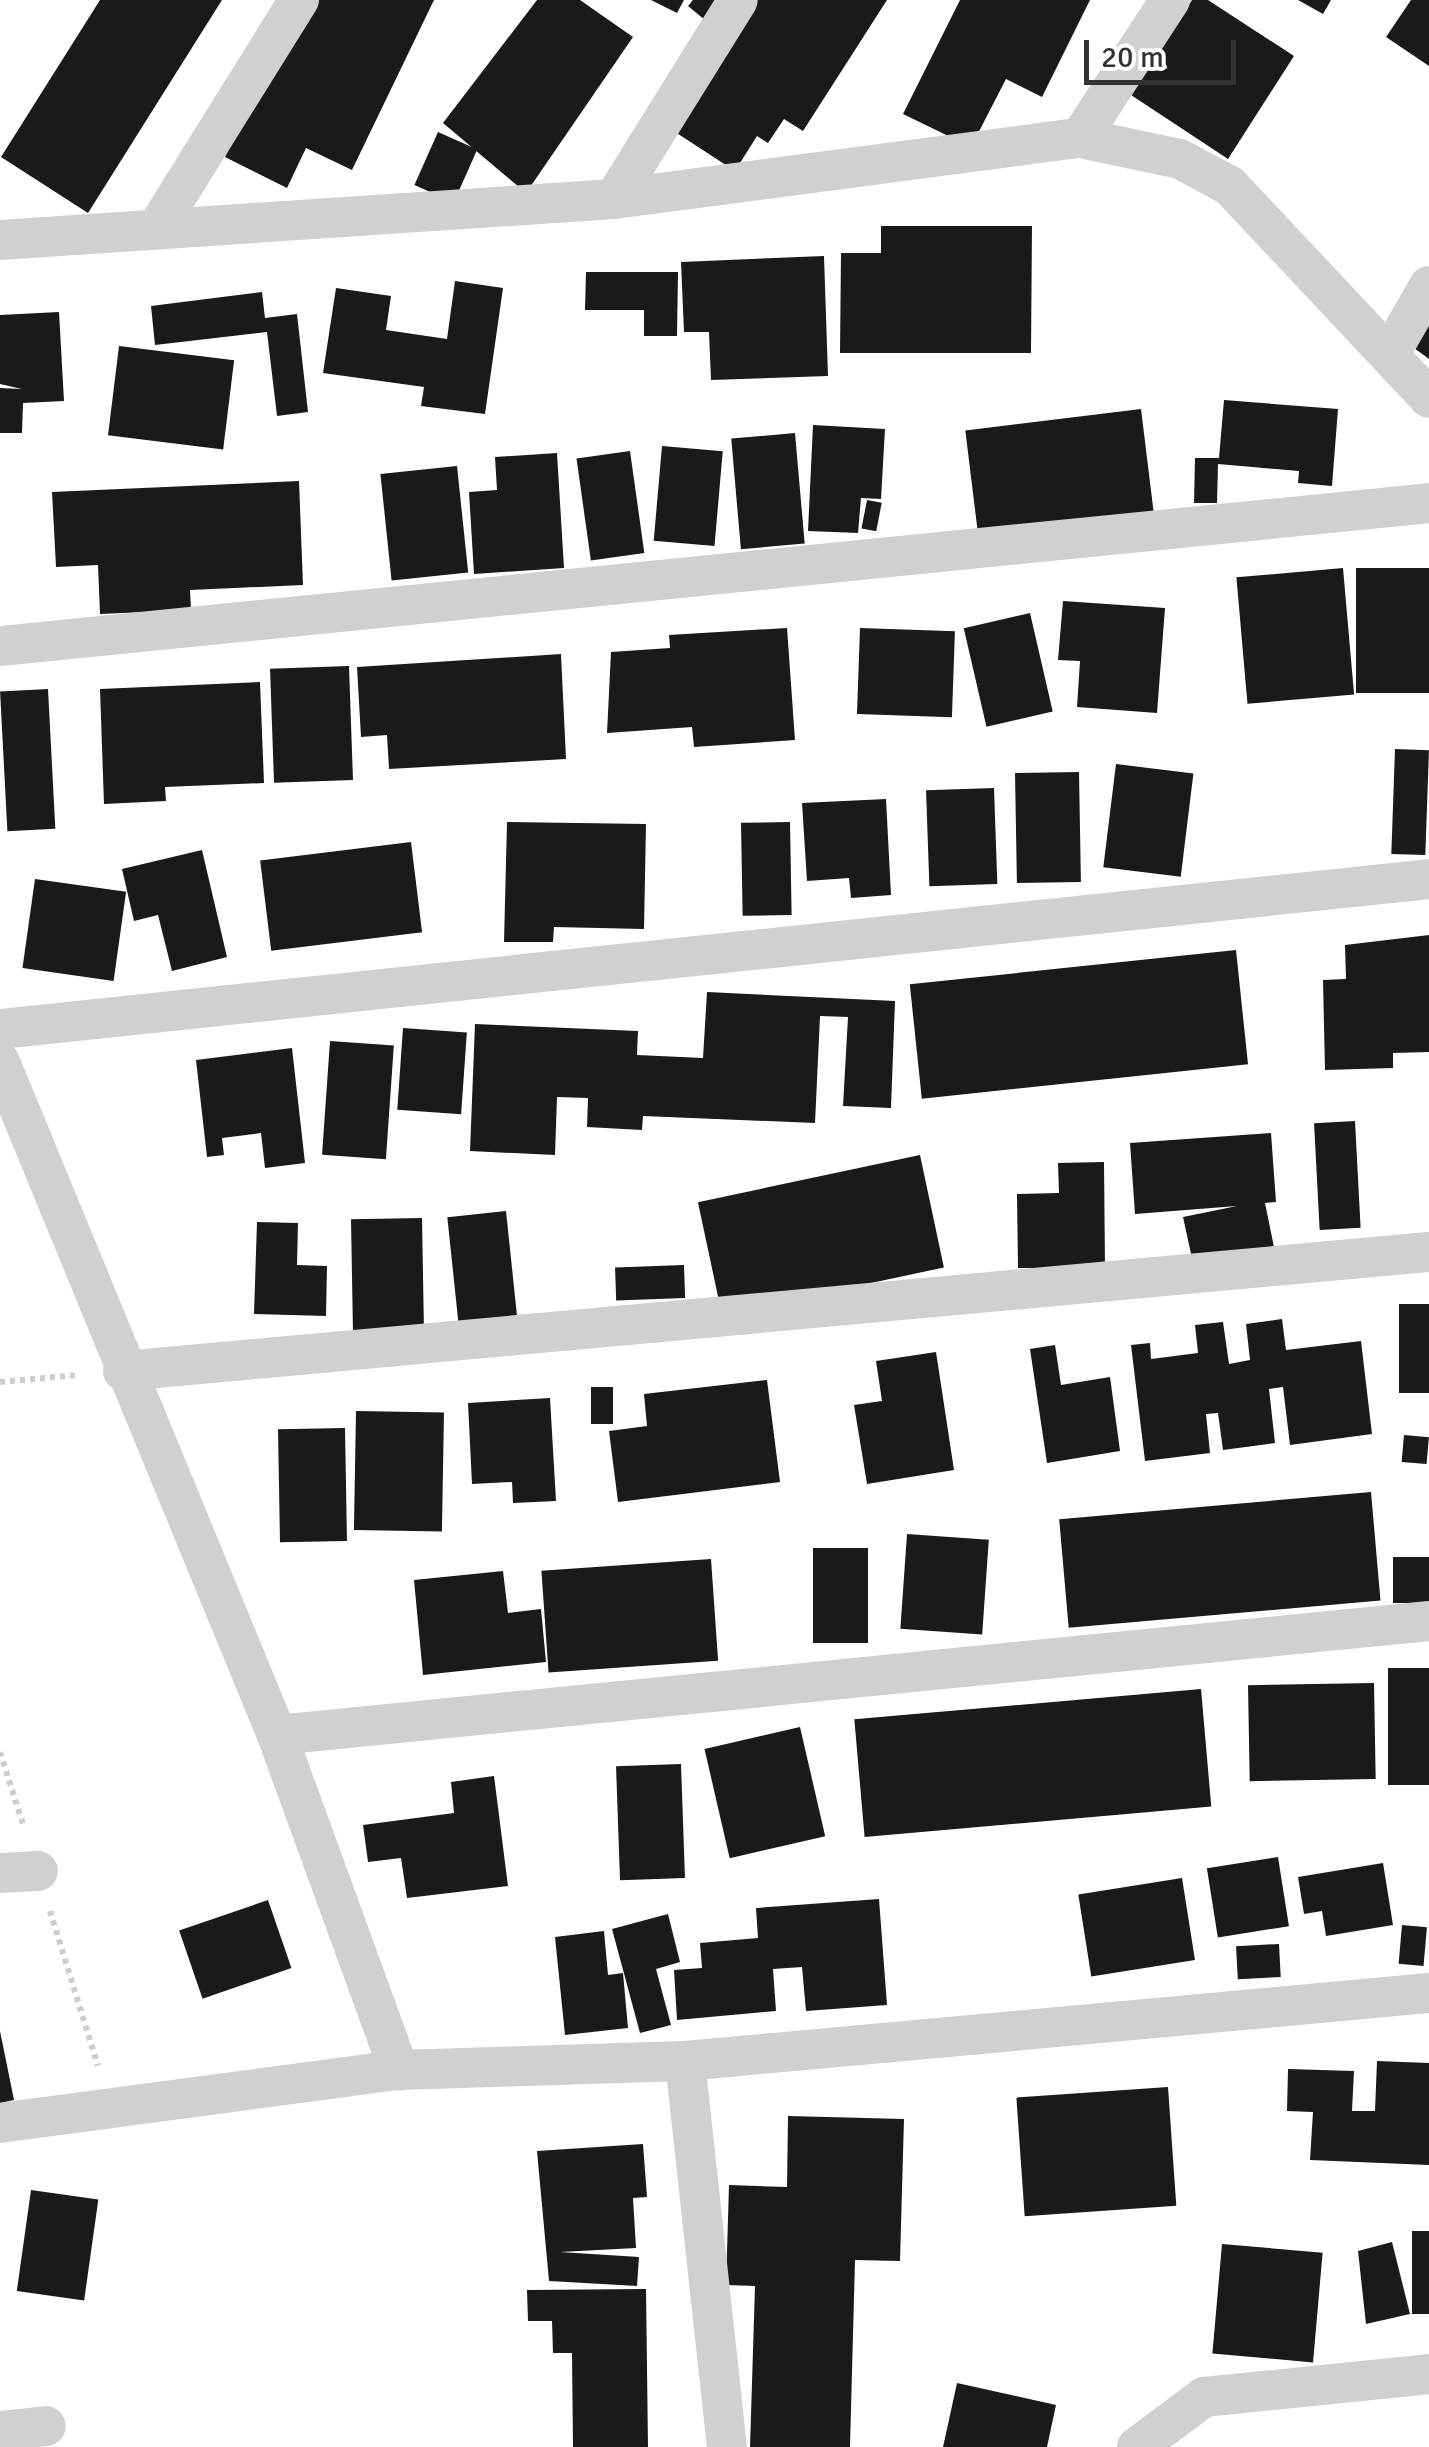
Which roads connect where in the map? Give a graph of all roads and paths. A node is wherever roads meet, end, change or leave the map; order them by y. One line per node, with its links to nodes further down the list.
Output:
1 (299, 0): 6 (street)
2 (738, 0): 5 (street)
3 (1170, 0): 4 (street)
4 (1080, 138): 5 (street); 9 (street)
5 (614, 199): 6 (street)
6 (160, 223): 7 (street)
7 (0, 240)
8 (1429, 286): 9 (street)
9 (1392, 350): 10 (street)
10 (1429, 398)
11 (1429, 503): 12 (street)
12 (0, 646)
13 (1429, 879): 14 (street)
14 (0, 1029)
15 (0, 1062): 17 (street)
16 (1429, 1252): 17 (street)
17 (123, 1370): 18 (path); 20 (street)
18 (0, 1382)
19 (1429, 1621): 20 (street)
20 (277, 1734): 25 (street)
21 (0, 1752): 22 (path)
22 (19, 1872): 26 (path)
23 (1429, 1993): 24 (street)
24 (685, 2061): 25 (street); 31 (street)
25 (399, 2070): 26 (street)
26 (111, 2111): 27 (street)
27 (0, 2124)
28 (1429, 2374): 32 (street)
29 (46, 2426): 30 (street)
30 (0, 2430)
31 (727, 2447)
32 (1137, 2447)

